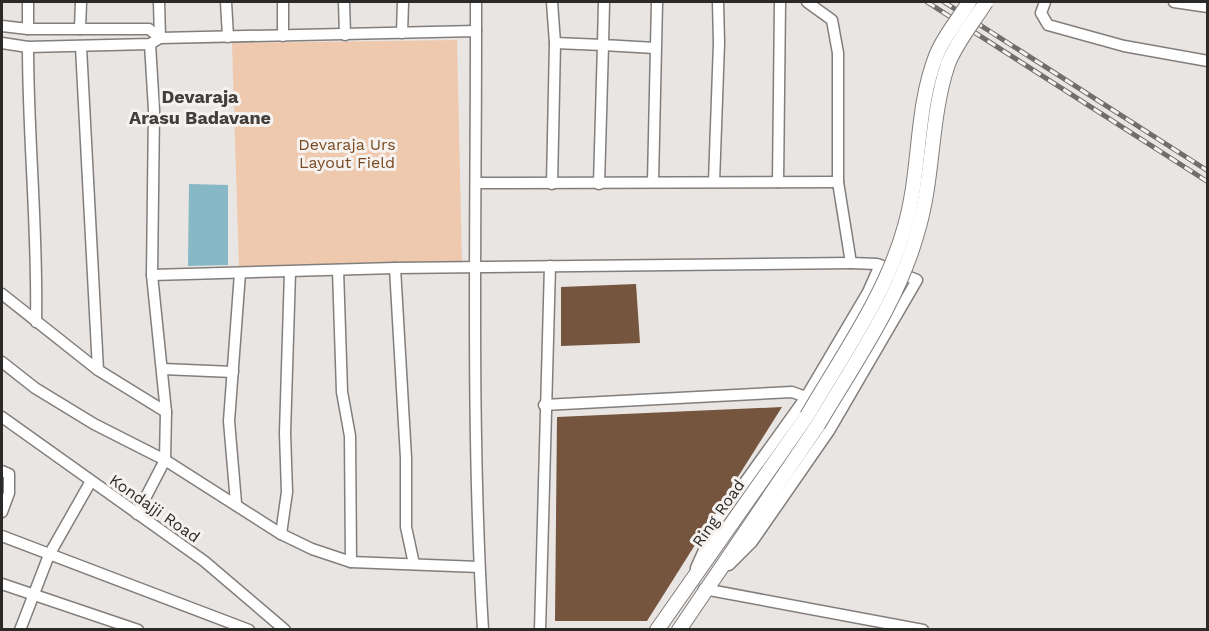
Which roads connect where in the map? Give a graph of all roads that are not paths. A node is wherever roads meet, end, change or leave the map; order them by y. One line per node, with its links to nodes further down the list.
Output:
1 (28, 2): 21 (street)
2 (81, 2): 22 (street)
3 (159, 2): 28 (street)
4 (226, 2): 27 (street)
5 (283, 2): 26 (street)
6 (344, 2): 25 (street)
7 (403, 2): 24 (street)
8 (476, 2): 23 (street)
9 (552, 2): 30 (street)
10 (604, 2): 32 (street)
11 (657, 2): 35 (street)
12 (718, 2): 38 (street)
13 (780, 2): 39 (street)
14 (807, 2): 40 (street)
15 (969, 2): 63 (main road, bridge)
16 (986, 2): 63 (main road, bridge)
17 (1045, 2): 36 (street)
18 (1174, 2): 19 (street)
19 (1208, 7)
20 (2, 26): 21 (street)
21 (28, 29): 22 (street)
22 (80, 29): 28 (street)
23 (476, 31): 24 (street); 41 (street)
24 (402, 33): 25 (street)
25 (345, 35): 26 (street)
26 (283, 36): 27 (street)
27 (228, 37): 28 (street)
28 (160, 38): 31 (street)
29 (2, 43): 33 (street)
30 (555, 43): 32 (street); 42 (street)
31 (150, 45): 34 (street); 52 (street)
32 (603, 45): 35 (street); 43 (street)
33 (28, 47): 34 (street); 54 (street)
34 (81, 47): 57 (street)
35 (655, 48): 37 (street)
36 (1208, 61)
37 (653, 182): 38 (street); 43 (street)
38 (714, 182): 39 (street)
39 (778, 182): 40 (street)
40 (838, 182): 44 (street)
41 (477, 183): 42 (street); 47 (street)
42 (552, 184): 43 (street)
43 (598, 184)
44 (851, 262): 45 (street); 46 (street)
45 (880, 265): 59 (street); 78 (street)
46 (550, 266): 47 (street); 60 (street)
47 (475, 267): 48 (street); 75 (street)
48 (395, 268): 49 (street); 74 (street)
49 (338, 270): 50 (street); 73 (street)
50 (290, 272): 51 (street); 70 (street)
51 (240, 273): 52 (street); 58 (street)
52 (152, 275): 56 (street)
53 (2, 294): 54 (street)
54 (36, 322): 57 (street)
55 (2, 362): 64 (street)
56 (163, 369): 58 (street); 61 (street)
57 (99, 370): 61 (street)
58 (233, 372): 67 (street)
59 (806, 397): 60 (street); 77 (street)
60 (544, 405): 85 (street)
61 (166, 412): 64 (street)
62 (2, 417): 66 (street, Kondajji Road)
63 (813, 420): 77 (main road, Ring Road); 78 (main road)
64 (165, 460): 67 (street); 69 (street)
65 (2, 471): 68 (street)
66 (91, 481): 69 (street, Kondajji Road); 72 (street)
67 (236, 503): 70 (street)
68 (2, 512)
69 (136, 514): 83 (street, Kondajji Road)
70 (281, 534): 73 (street)
71 (2, 536): 72 (street)
72 (49, 555): 79 (street); 82 (street)
73 (351, 562): 74 (street)
74 (414, 564): 75 (street)
75 (479, 567): 84 (street)
76 (2, 584): 79 (street)
77 (688, 585): 86 (main road, Ring Road)
78 (704, 589): 87 (main road); 88 (street)
79 (33, 595): 80 (street); 81 (street)
80 (20, 630)
81 (138, 630)
82 (249, 630)
83 (285, 630)
84 (483, 630)
85 (540, 630)
86 (657, 630)
87 (679, 630)
88 (923, 630)

